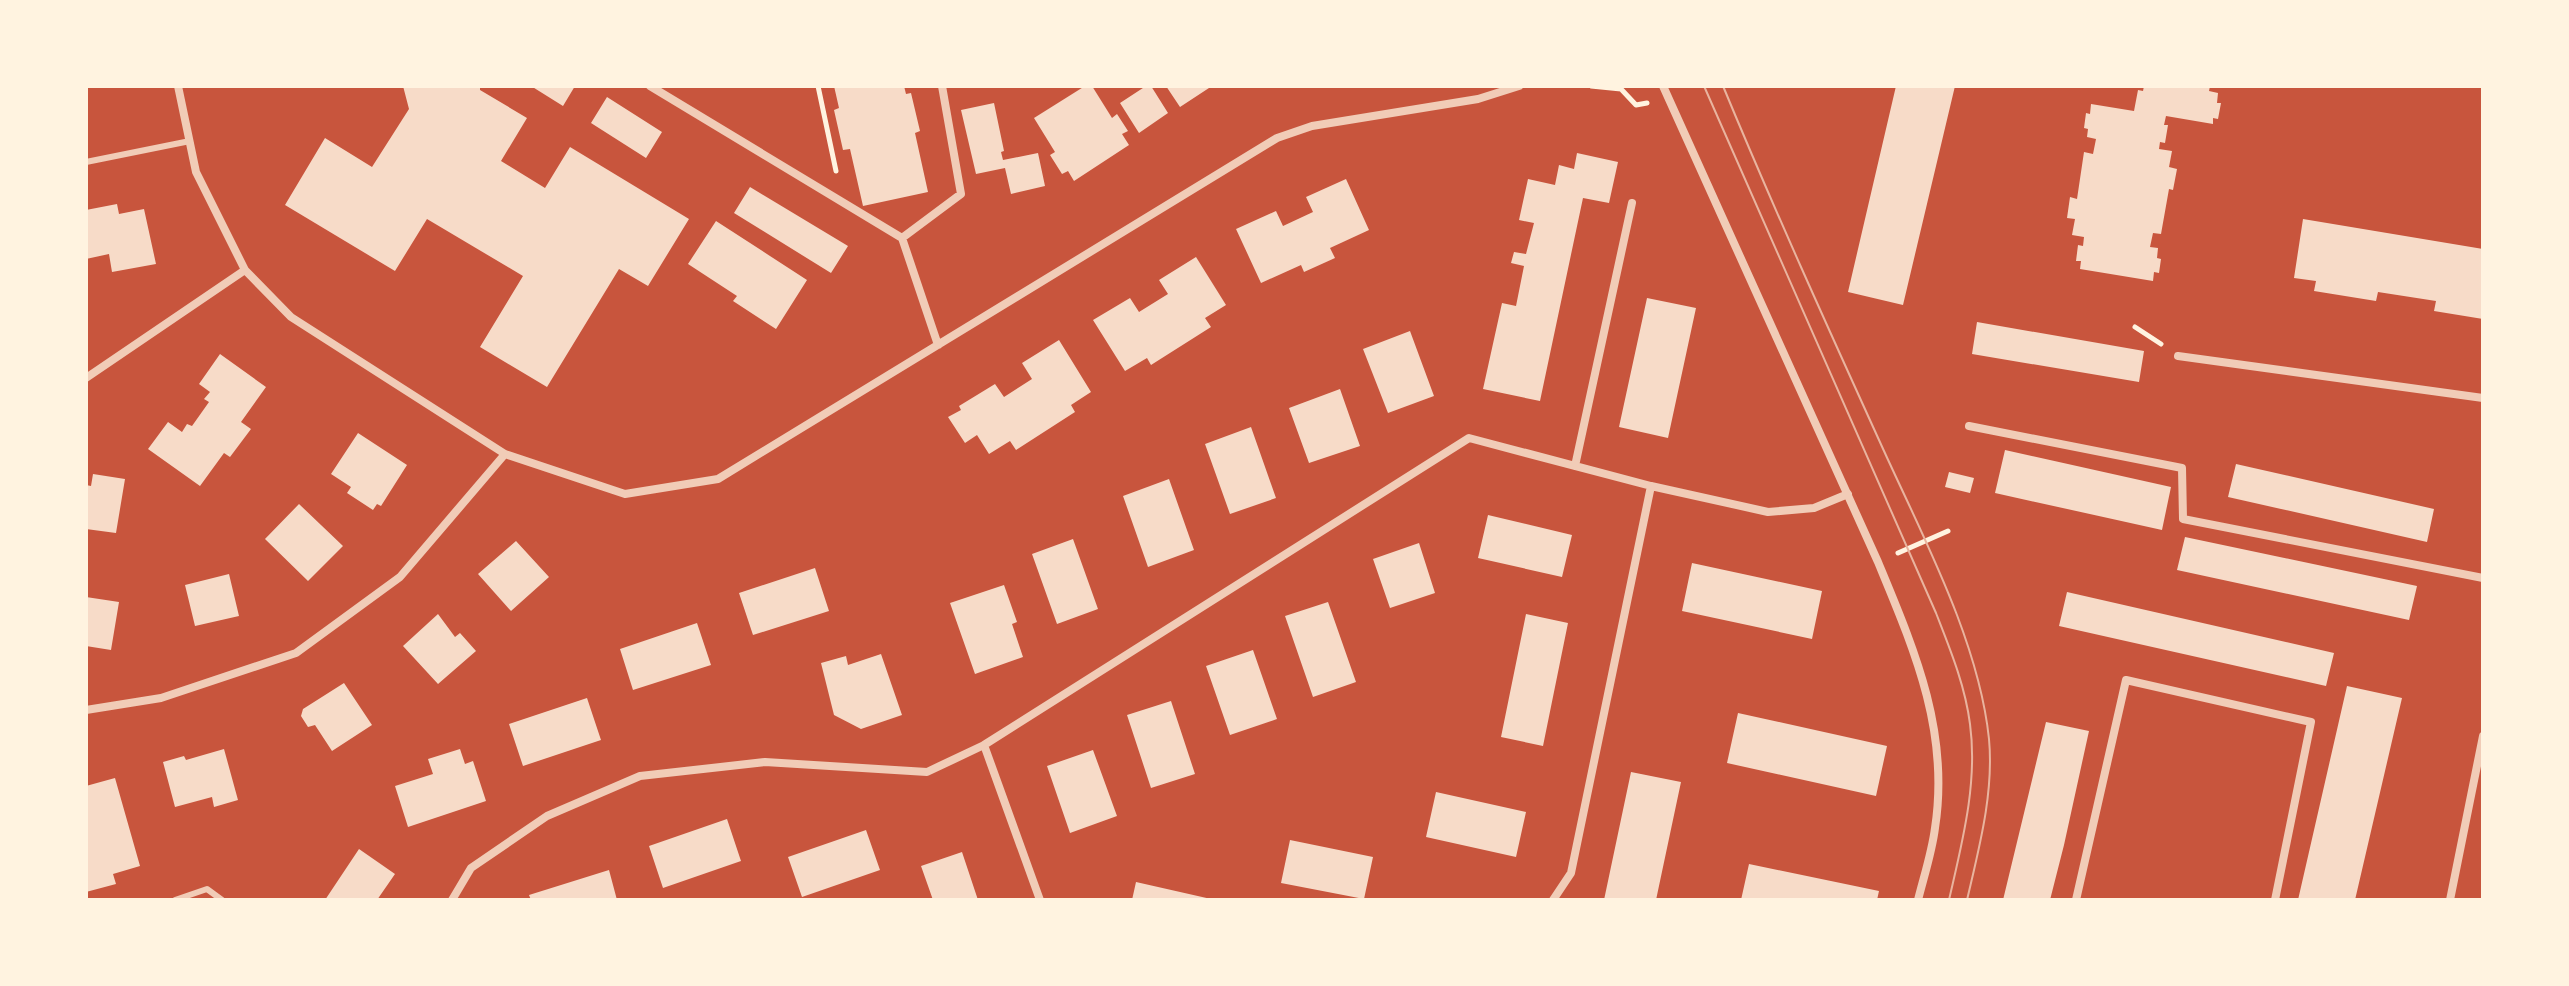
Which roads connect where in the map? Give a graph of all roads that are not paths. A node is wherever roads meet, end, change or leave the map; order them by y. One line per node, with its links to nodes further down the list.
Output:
1 (178, 86): 6 (street)
2 (650, 86): 9 (street)
3 (942, 86): 9 (street)
4 (1519, 86): 11 (street)
5 (1663, 86): 19 (street)
6 (190, 141): 7 (lane); 10 (street)
7 (86, 162)
8 (1632, 203): 17 (street)
9 (902, 238): 11 (street)
10 (245, 270): 13 (street); 16 (street)
11 (938, 345): 16 (street)
12 (2178, 356): 14 (street)
13 (86, 378)
14 (2483, 398)
15 (1969, 426): 20 (street)
16 (505, 454): 21 (street)
17 (1575, 466): 18 (street); 23 (street)
18 (1651, 486): 19 (street); 28 (street)
19 (1848, 494): 29 (street)
20 (2483, 578)
21 (86, 710)
22 (2483, 736): 32 (street)
23 (984, 745): 26 (street); 27 (street)
24 (175, 900): 25 (lane)
25 (222, 900)
26 (452, 900)
27 (1040, 900)
28 (1553, 900)
29 (1918, 900)
30 (2076, 900): 31 (street)
31 (2275, 900)
32 (2450, 900)

